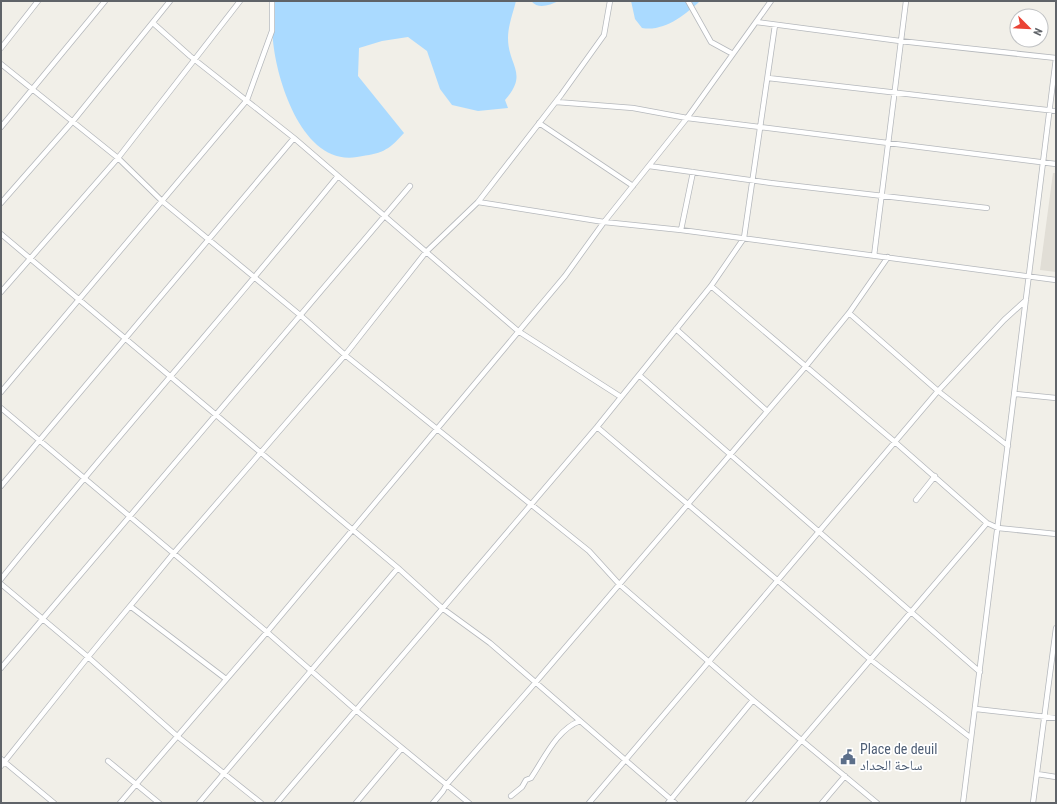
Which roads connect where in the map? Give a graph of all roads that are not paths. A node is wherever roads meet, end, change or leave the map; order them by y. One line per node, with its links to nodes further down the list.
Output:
1 (38, 1): 14 (street)
2 (106, 1): 20 (street)
3 (170, 1): 11 (street)
4 (240, 1): 17 (street)
5 (272, 1): 22 (street)
6 (610, 1): 23 (street)
7 (688, 1): 15 (street)
8 (771, 1): 10 (street)
9 (906, 1): 13 (street)
10 (756, 22): 12 (street); 15 (street)
11 (153, 23): 17 (street); 27 (street)
12 (775, 25): 13 (street); 19 (street)
13 (900, 41): 16 (street); 21 (street)
14 (1, 48)
15 (733, 54): 26 (street)
16 (1056, 58): 24 (street)
17 (196, 60): 22 (street); 33 (street)
18 (1, 64): 20 (street)
19 (768, 78): 21 (street); 30 (street)
20 (32, 90): 27 (street); 29 (street)
21 (893, 93): 24 (street); 32 (street)
22 (247, 100): 31 (street); 43 (street)
23 (556, 102): 26 (street); 28 (street)
24 (1049, 110): 25 (street); 34 (street)
25 (1056, 111)
26 (687, 118): 30 (street); 36 (street)
27 (73, 121): 33 (street); 45 (street)
28 (539, 123): 41 (street); 44 (street)
29 (1, 127)
30 (760, 128): 32 (street); 39 (street)
31 (294, 138): 38 (street); 52 (street)
32 (887, 144): 34 (street); 42 (street)
33 (118, 158): 43 (street); 56 (street)
34 (1044, 162): 35 (street); 57 (street)
35 (1056, 164)
36 (649, 166): 37 (street); 41 (street)
37 (693, 172): 39 (street); 49 (street)
38 (338, 176): 47 (street); 58 (street)
39 (753, 180): 42 (street); 51 (street)
40 (410, 186): 47 (street)
41 (633, 186): 48 (street)
42 (880, 196): 46 (street); 54 (street)
43 (162, 201): 52 (street); 62 (street)
44 (478, 202): 48 (street); 53 (street)
45 (1, 203)
46 (987, 208)
47 (384, 216): 53 (street); 65 (street)
48 (604, 222): 49 (street); 67 (street)
49 (681, 230): 51 (street)
50 (1, 234): 56 (street)
51 (744, 238): 54 (street); 60 (street)
52 (209, 240): 58 (street); 68 (street)
53 (426, 252): 67 (street); 69 (street)
54 (874, 256): 55 (street)
55 (888, 257): 57 (street); 64 (street)
56 (30, 258): 61 (street); 62 (street)
57 (1029, 276): 59 (street); 63 (street)
58 (256, 278): 65 (street); 72 (street)
59 (1056, 280)
60 (711, 286): 66 (street); 70 (street)
61 (1, 292)
62 (79, 299): 68 (street); 74 (street)
63 (1026, 300): 73 (street); 75 (street)
64 (849, 313): 70 (street); 73 (street)
65 (300, 315): 69 (street); 80 (street)
66 (676, 329): 71 (street); 79 (street)
67 (518, 331): 76 (street); 82 (street)
68 (126, 338): 72 (street); 83 (street)
69 (345, 355): 82 (street); 86 (street)
70 (806, 366): 79 (street); 84 (street)
71 (639, 375): 76 (street); 87 (street)
72 (170, 377): 80 (street); 89 (street)
73 (938, 391): 84 (street); 85 (street)
74 (1, 392)
75 (1015, 394): 77 (street); 85 (street)
76 (622, 397): 81 (street)
77 (1056, 398)
78 (1, 408): 83 (street)
79 (767, 411): 87 (street)
80 (215, 415): 86 (street); 94 (street)
81 (597, 427): 92 (street); 93 (street)
82 (437, 428): 93 (street); 97 (street)
83 (40, 441): 89 (street); 90 (street)
84 (895, 442): 88 (street); 98 (street)
85 (1008, 446): 96 (street)
86 (262, 453): 97 (street); 100 (street)
87 (730, 454): 92 (street); 98 (street)
88 (935, 476): 91 (street); 95 (street)
89 (83, 477): 94 (street); 102 (street)
90 (1, 486)
91 (916, 500)
92 (688, 503): 103 (street); 105 (street)
93 (531, 504): 105 (street); 107 (street)
94 (128, 517): 100 (street); 109 (street)
95 (987, 523): 96 (street); 108 (street)
96 (998, 528): 99 (street); 118 (street)
97 (353, 530): 101 (street); 111 (street)
98 (818, 531): 103 (street); 108 (street)
99 (1056, 534)
100 (173, 554): 106 (street); 111 (street)
101 (398, 568): 107 (street); 117 (street)
102 (1, 579)
103 (777, 580): 114 (street); 115 (street)
104 (1, 584): 109 (street)
105 (619, 584): 115 (street); 120 (street)
106 (130, 606): 112 (street); 119 (street)
107 (442, 608): 120 (street); 123 (street)
108 (911, 612): 114 (street); 118 (street)
109 (42, 619): 112 (street); 116 (street)
110 (1056, 628): 113 (street)
111 (267, 632): 117 (street); 119 (street)
112 (88, 657): 127 (street); 133 (street)
113 (1054, 658): 124 (street)
114 (871, 660): 128 (street); 129 (street)
115 (708, 661): 121 (street); 131 (street)
116 (1, 668)
117 (312, 671): 123 (street); 134 (street)
118 (980, 672): 122 (street)
119 (226, 679): 127 (street)
120 (535, 683): 126 (street); 138 (street)
121 (753, 700): 129 (street); 141 (street)
122 (976, 709): 124 (street); 128 (street)
123 (357, 711): 130 (street); 147 (street)
124 (1044, 717): 125 (street); 135 (street)
125 (1056, 718)
126 (580, 721): 131 (street); 140 (street)
127 (177, 736): 134 (street); 139 (street)
128 (971, 738): 155 (street)
129 (802, 740): 136 (street); 152 (street)
130 (402, 748): 138 (street); 148 (street)
131 (625, 760): 141 (street); 151 (street)
132 (108, 761): 139 (street)
133 (2, 763): 142 (street)
134 (225, 774): 145 (street); 146 (street)
135 (1037, 774): 137 (street); 156 (street)
136 (845, 776): 153 (street); 154 (street)
137 (1056, 777)
138 (447, 784): 149 (street); 150 (street)
139 (135, 785): 143 (street); 144 (street)
140 (511, 796)
141 (672, 802)
142 (54, 803)
143 (120, 803)
144 (159, 803)
145 (199, 803)
146 (261, 803)
147 (277, 803)
148 (356, 803)
149 (433, 803)
150 (469, 803)
151 (589, 803)
152 (748, 803)
153 (822, 803)
154 (877, 803)
155 (963, 803)
156 (1033, 803)

